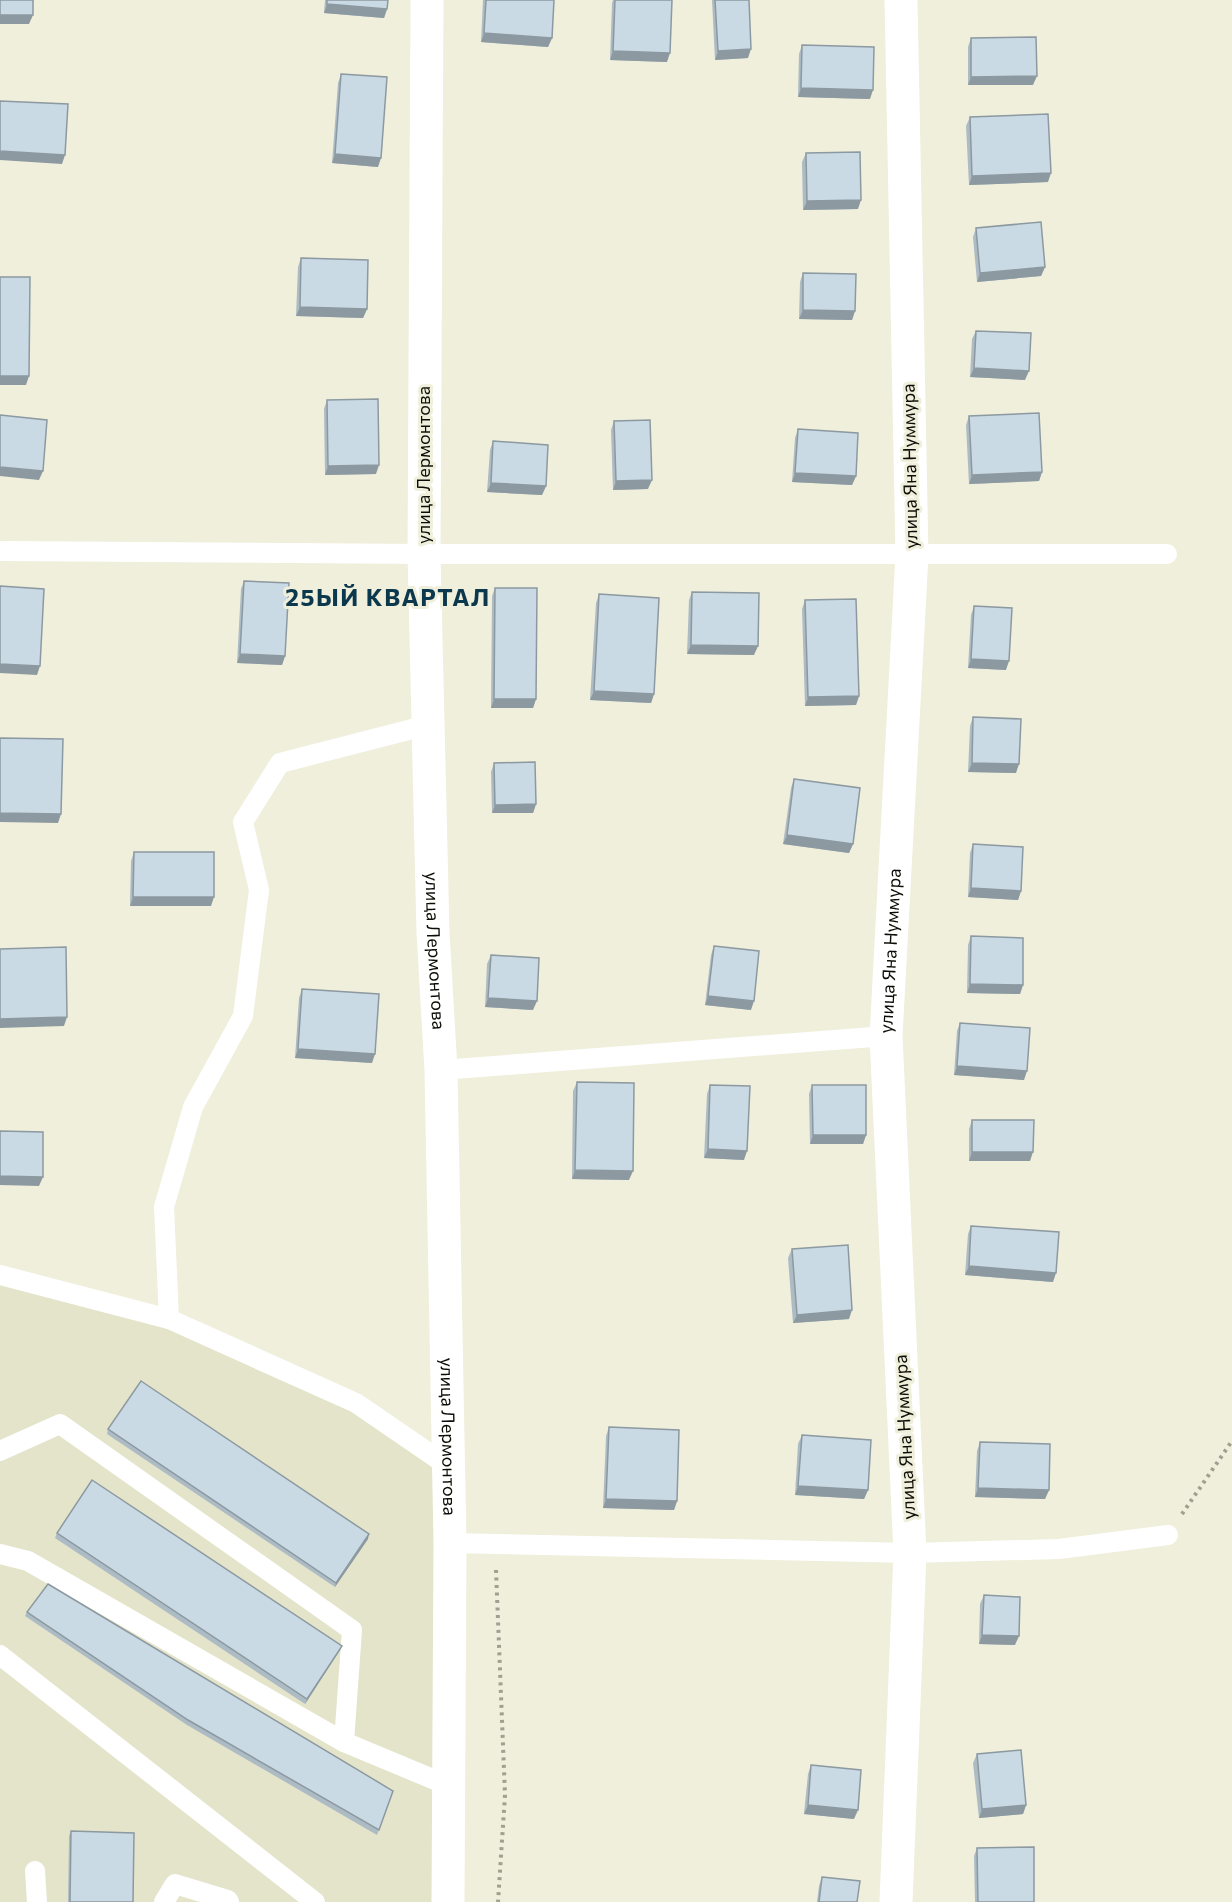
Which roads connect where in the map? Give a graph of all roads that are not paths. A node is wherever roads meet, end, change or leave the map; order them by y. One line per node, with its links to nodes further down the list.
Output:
1 (427, 0): 4 (street, улица Лермонтова)
2 (901, 0): 6 (street, улица Яна Нуммура)
3 (0, 551): 4 (lane)
4 (424, 554): 6 (lane); 7 (street, улица Лермонтова)
5 (1167, 554): 6 (lane)
6 (912, 555): 8 (street, улица Яна Нуммура)
7 (428, 725): 9 (street, улица Лермонтова); 11 (lane)
8 (886, 1036): 9 (lane); 16 (street, улица Яна Нуммура)
9 (441, 1070): 13 (street, улица Лермонтова)
10 (0, 1275): 11 (lane)
11 (169, 1319): 13 (lane)
12 (0, 1451): 19 (lane)
13 (448, 1466): 15 (street, улица Лермонтова)
14 (1168, 1535): 16 (lane)
15 (450, 1542): 16 (lane); 20 (street, улица Лермонтова)
16 (910, 1553): 27 (street, улица Яна Нуммура)
17 (0, 1554): 19 (lane)
18 (0, 1655): 25 (lane)
19 (344, 1742): 20 (lane)
20 (447, 1785): 26 (street, улица Лермонтова)
21 (35, 1871): 22 (lane)
22 (37, 1902)
23 (164, 1902): 24 (lane)
24 (229, 1902)
25 (315, 1902)
26 (448, 1902)
27 (896, 1902)

